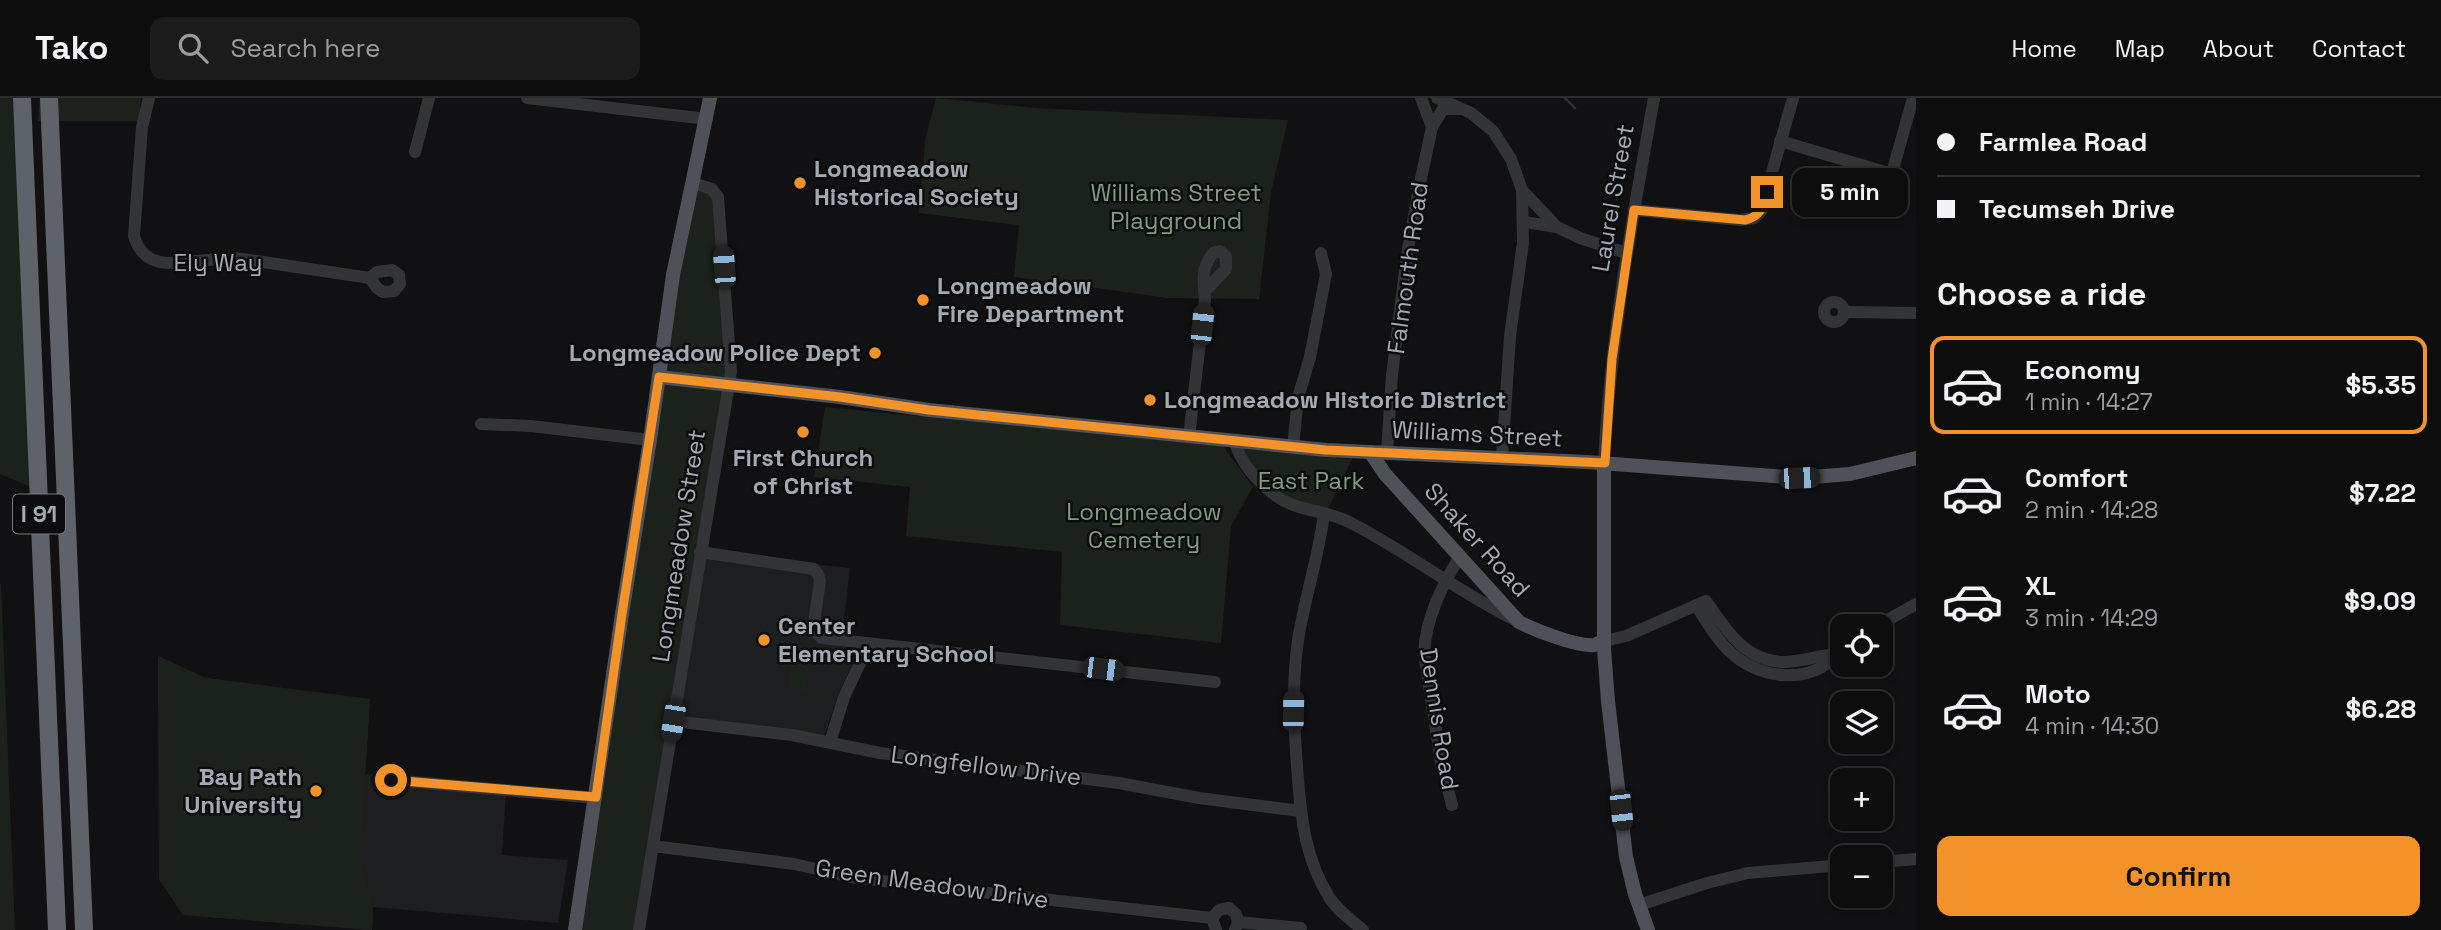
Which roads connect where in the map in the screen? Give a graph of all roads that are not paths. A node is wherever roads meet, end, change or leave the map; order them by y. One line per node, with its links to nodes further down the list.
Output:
1 (22, 98): 67 (highway, I 91)
2 (49, 98): 68 (highway, I 91)
3 (149, 98): 26 (street, Ely Way)
4 (429, 98): 16 (street)
5 (527, 98): 13 (street)
6 (710, 98): 13 (main road, Longmeadow Street)
7 (1421, 98): 14 (street)
8 (1437, 98): 12 (street)
9 (1654, 98): 21 (street, Laurel Street)
10 (1793, 98): 15 (street)
11 (1913, 98): 17 (street)
12 (1468, 111): 14 (street); 19 (street)
13 (707, 119): 18 (main road, Longmeadow Street)
14 (1432, 127): 38 (street, Falmouth Road)
15 (1780, 141): 17 (street); 21 (street)
16 (415, 152)
17 (1892, 174): 20 (street)
18 (693, 183): 30 (main road, Longmeadow Street); 31 (street, Longmeadow Street)
19 (1522, 190): 22 (street); 23 (street)
20 (1885, 198)
21 (1634, 210): 25 (street, Laurel Street)
22 (1524, 222): 23 (street); 39 (street)
23 (1557, 227): 25 (street)
24 (1321, 253): 36 (street)
25 (1626, 253): 41 (street, Laurel Street)
26 (370, 278)
27 (1204, 292): 33 (street)
28 (1845, 312): 29 (street)
29 (1916, 313)
30 (659, 377): 31 (main road, Williams Street); 34 (main road, Longmeadow Street)
31 (729, 385): 33 (main road, Williams Street); 43 (street, Longmeadow Street)
32 (481, 425): 34 (street)
33 (1189, 436): 35 (main road, Williams Street)
34 (650, 440): 56 (main road, Longmeadow Street)
35 (1235, 441): 36 (main road, Williams Street); 42 (street)
36 (1293, 447): 37 (main road, Williams Street)
37 (1370, 452): 38 (main road, Williams Street); 44 (main road, Shaker Road)
38 (1387, 453): 39 (main road, Williams Street)
39 (1502, 458): 41 (main road, Williams Street)
40 (1916, 458): 41 (main road, Williams Street)
41 (1605, 463): 49 (main road, Laurel Street)
42 (1324, 514): 45 (street); 58 (street)
43 (700, 552): 50 (street); 53 (street, Longmeadow Street)
44 (1460, 556): 45 (street, Dennis Road); 48 (main road, Shaker Road)
45 (1446, 579): 48 (street); 57 (street, Dennis Road)
46 (1916, 604): 47 (street)
47 (1893, 617)
48 (1519, 622): 49 (main road, Shaker Road)
49 (1604, 641): 51 (street); 63 (main road)
50 (869, 643): 52 (street); 54 (street)
51 (1830, 660)
52 (1215, 682)
53 (673, 721): 54 (street, Longfellow Drive); 59 (street, Longmeadow Street)
54 (830, 742): 58 (street, Longfellow Drive)
55 (391, 780): 56 (street)
56 (596, 797): 69 (main road, Longmeadow Street)
57 (1452, 805)
58 (1300, 811): 71 (street)
59 (653, 846): 64 (street, Green Meadow Drive); 70 (street, Longmeadow Street)
60 (1916, 859): 61 (street)
61 (1893, 861)
62 (1830, 866): 63 (street)
63 (1639, 905): 72 (main road)
64 (1214, 924): 65 (street, Green Meadow Drive)
65 (1237, 926): 66 (street, Green Meadow Drive)
66 (1301, 928)
67 (57, 930)
68 (84, 930)
69 (575, 930)
70 (639, 930)
71 (1363, 930)
72 (1648, 930)

